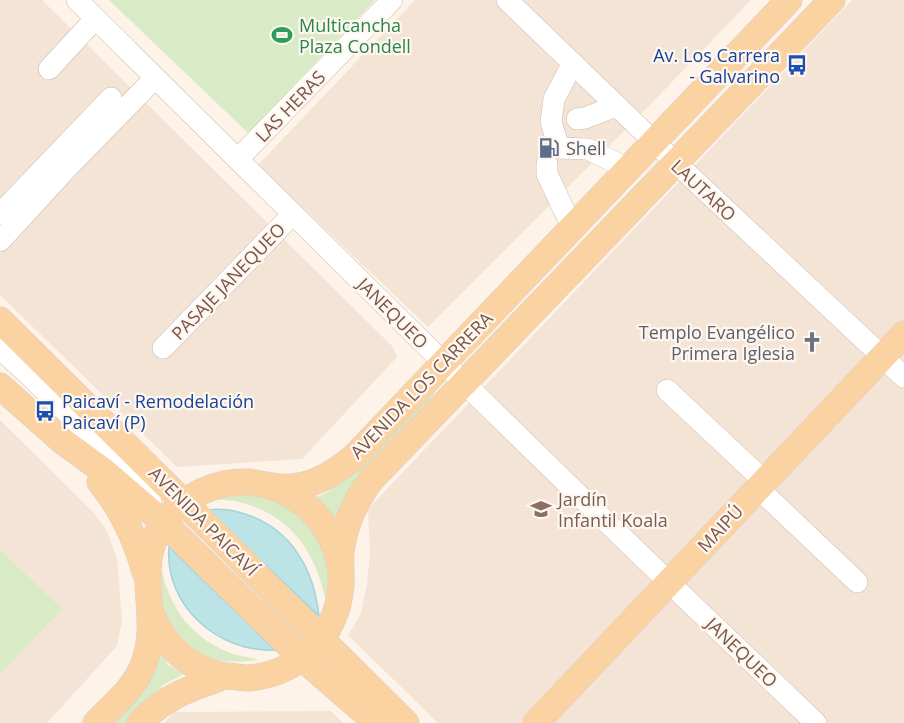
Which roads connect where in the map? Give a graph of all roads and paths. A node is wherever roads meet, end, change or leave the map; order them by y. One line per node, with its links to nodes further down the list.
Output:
1 (76, 0): 6 (street, JANEQUEO)
2 (392, 0): 15 (street, LAS HERAS)
3 (507, 0): 7 (street, LAUTARO)
4 (789, 0): 13 (main road, AVENIDA LOS CARRERA)
5 (832, 0): 16 (main road, AVENIDA LOS CARRERA)
6 (95, 19): 8 (street); 9 (street, JANEQUEO)
7 (573, 63): 11 (street, LAUTARO); 12 (street)
8 (49, 69)
9 (155, 78): 15 (street, JANEQUEO); 21 (street)
10 (111, 98): 18 (street)
11 (616, 106): 12 (street); 13 (street, LAUTARO)
12 (565, 108): 14 (street)
13 (653, 142): 16 (street, LAUTARO); 17 (main road, AVENIDA LOS CARRERA)
14 (553, 155): 17 (street); 20 (street)
15 (238, 159): 19 (street, JANEQUEO)
16 (676, 163): 27 (street, LAUTARO); 30 (main road, AVENIDA LOS CARRERA)
17 (628, 169): 20 (main road, AVENIDA LOS CARRERA)
18 (0, 214)
19 (293, 214): 25 (street, PASAJE JANEQUEO); 28 (street, JANEQUEO)
20 (572, 227): 28 (main road, AVENIDA LOS CARRERA)
21 (0, 241)
22 (0, 320): 36 (main road, AVENIDA PAICAVÍ)
23 (904, 334): 27 (main road, MAIPÚ)
24 (0, 338): 36 (street)
25 (163, 348)
26 (0, 349): 37 (street)
27 (883, 356): 29 (street, LAUTARO); 35 (main road, MAIPÚ)
28 (443, 362): 30 (street, JANEQUEO); 34 (main road, AVENIDA LOS CARRERA)
29 (904, 377)
30 (465, 383): 38 (main road, AVENIDA LOS CARRERA); 41 (street, JANEQUEO)
31 (0, 386): 33 (main road, AVENIDA PAICAVÍ)
32 (667, 390): 35 (street)
33 (61, 440): 37 (main road, AVENIDA PAICAVÍ); 39 (main road)
34 (266, 485): 36 (main road, AVENIDA LOS CARRERA); 38 (main road)
35 (761, 485): 40 (street); 41 (main road, MAIPÚ)
36 (183, 503): 37 (main road, AVENIDA LOS CARRERA); 43 (main road, AVENIDA PAICAVÍ)
37 (164, 523): 39 (main road, AVENIDA LOS CARRERA); 44 (main road, AVENIDA PAICAVÍ)
38 (340, 565): 43 (main road, AVENIDA LOS CARRERA)
39 (147, 581): 42 (main road, AVENIDA LOS CARRERA)
40 (857, 582)
41 (669, 583): 50 (main road, MAIPÚ); 51 (street, JANEQUEO)
42 (148, 607): 45 (main road); 46 (main road, AVENIDA LOS CARRERA)
43 (322, 638): 44 (main road, AVENIDA LOS CARRERA); 49 (main road, AVENIDA PAICAVÍ)
44 (302, 658): 45 (main road, AVENIDA LOS CARRERA); 48 (main road, AVENIDA PAICAVÍ)
45 (225, 676): 47 (main road, AVENIDA LOS CARRERA)
46 (96, 723)
47 (140, 723)
48 (377, 723)
49 (406, 723)
50 (536, 723)
51 (816, 723)

